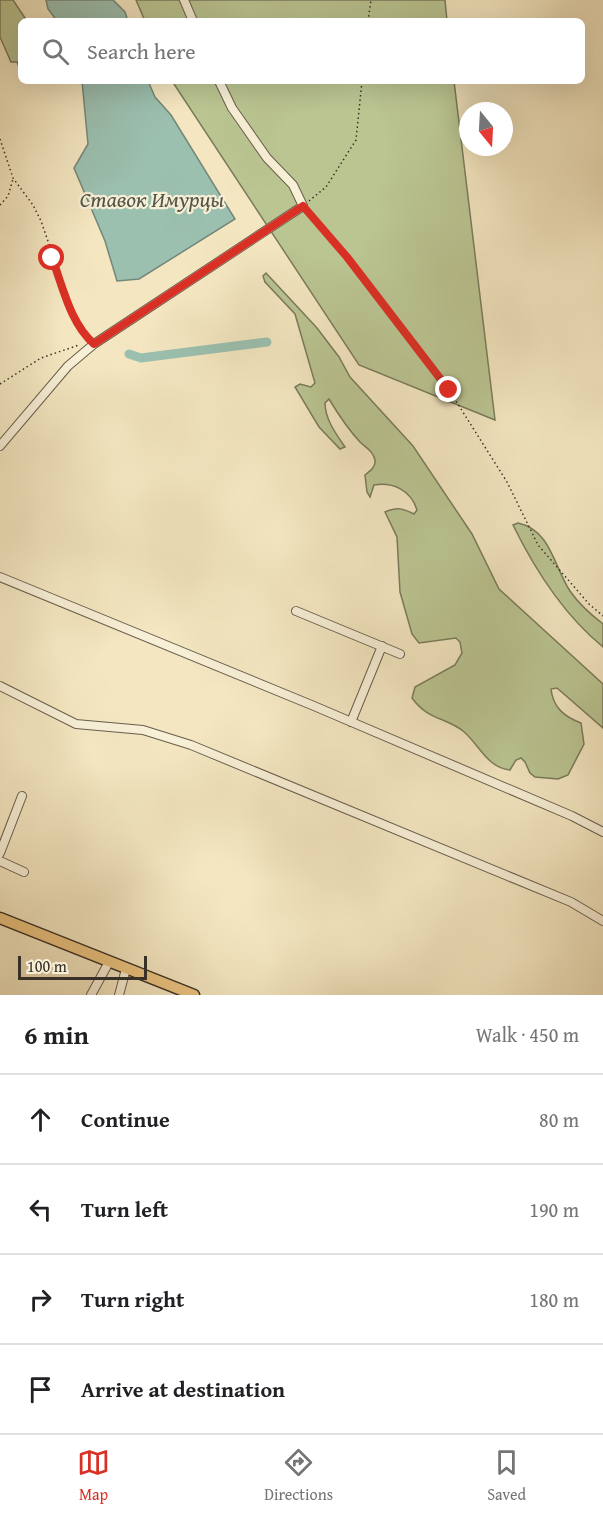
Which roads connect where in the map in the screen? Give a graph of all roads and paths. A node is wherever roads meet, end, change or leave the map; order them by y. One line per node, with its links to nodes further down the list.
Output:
1 (184, 0): 3 (street)
2 (371, 0): 4 (path)
3 (192, 18)
4 (368, 18)
5 (220, 84): 10 (street)
6 (362, 84): 10 (path)
7 (0, 139): 8 (path)
8 (13, 178): 9 (path); 11 (path)
9 (0, 205)
10 (303, 206): 11 (street); 16 (path)
11 (94, 344): 12 (path); 13 (street)
12 (0, 384)
13 (0, 446)
14 (0, 577): 20 (street)
15 (296, 611): 17 (street)
16 (603, 616)
17 (382, 646): 18 (street); 20 (street)
18 (400, 654)
19 (0, 686): 27 (street)
20 (351, 722): 22 (street)
21 (22, 796): 23 (street)
22 (603, 832)
23 (0, 852)
24 (0, 861): 25 (street)
25 (24, 872)
26 (0, 918): 28 (main road)
27 (603, 921)
28 (109, 962): 29 (main road); 30 (street)
29 (126, 969): 31 (street); 32 (main road)
30 (92, 995)
31 (118, 995)
32 (194, 995)

